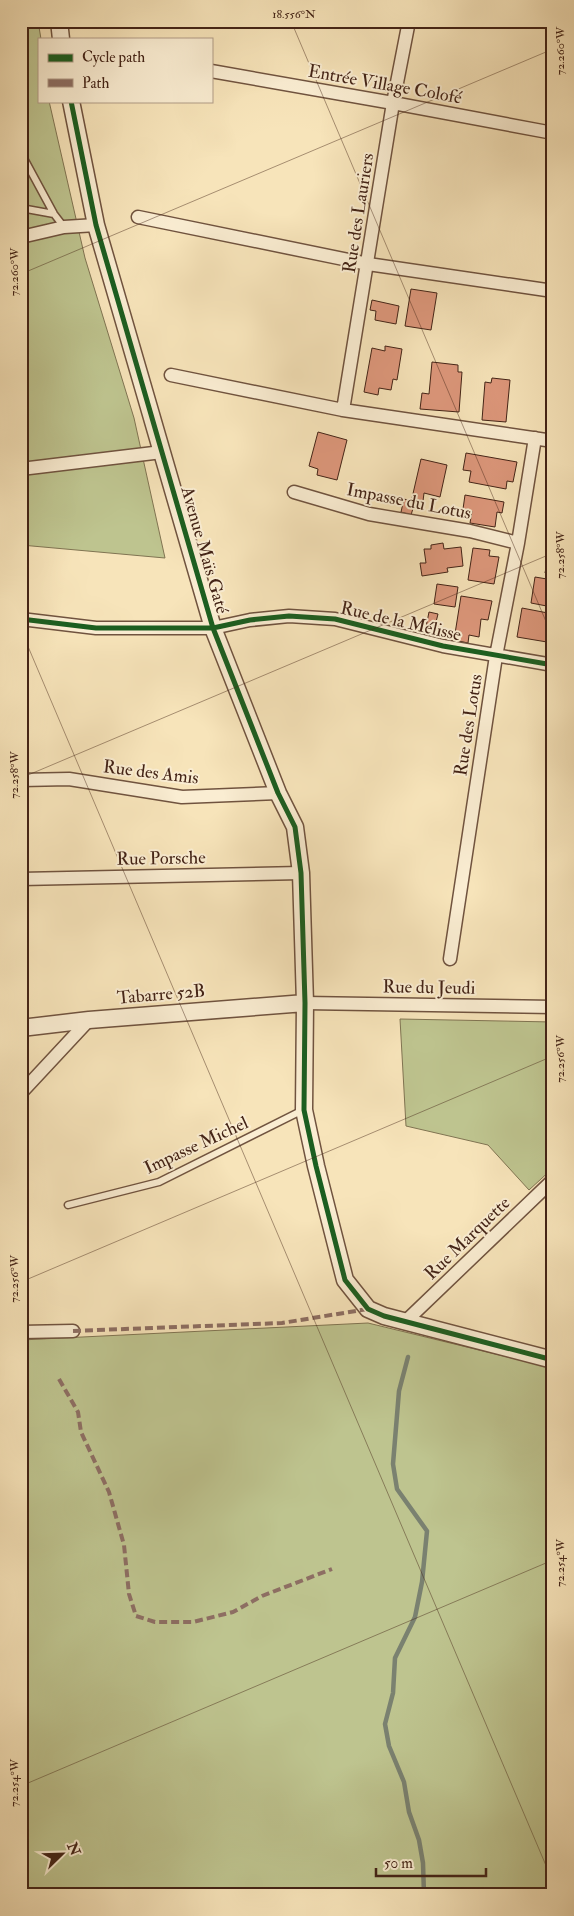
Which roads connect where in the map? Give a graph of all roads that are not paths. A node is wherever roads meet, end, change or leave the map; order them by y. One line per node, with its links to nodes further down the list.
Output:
1 (59, 21): 3 (street)
2 (409, 21): 6 (street, Rue des Lauriers)
3 (61, 38)
4 (212, 70): 6 (street, Entrée Village Colofé)
5 (71, 102): 12 (street, Avenue Maïs Gaté)
6 (394, 103): 7 (street, Entrée Village Colofé); 15 (street, Rue des Lauriers)
7 (553, 134)
8 (21, 153): 10 (lane)
9 (21, 208): 10 (lane)
10 (54, 214): 13 (lane)
11 (138, 217): 15 (street)
12 (96, 225): 13 (street); 21 (street, Avenue Maïs Gaté)
13 (64, 227): 14 (street)
14 (21, 237)
15 (368, 264): 16 (street); 18 (street, Rue des Lauriers)
16 (553, 291)
17 (171, 375): 18 (street)
18 (343, 410): 19 (street)
19 (535, 438): 20 (street); 24 (street, Rue des Lotus)
20 (553, 441)
21 (162, 452): 22 (street); 26 (street, Avenue Maïs Gaté)
22 (21, 469)
23 (294, 492): 24 (street, Impasse du Lotus)
24 (518, 543): 27 (street, Rue des Lotus)
25 (21, 619): 26 (street, Rue de la Mélisse)
26 (213, 628): 27 (street, Rue de la Mélisse); 30 (street, Avenue Maïs Gaté)
27 (496, 656): 28 (street, Rue de la Mélisse); 33 (street, Rue des Lotus)
28 (553, 665)
29 (21, 780): 30 (street, Rue des Amis)
30 (278, 793): 31 (street, Avenue Maïs Gaté)
31 (302, 873): 32 (street, Rue Porsche); 34 (street, Avenue Maïs Gaté)
32 (21, 879)
33 (450, 959)
34 (305, 1002): 35 (street, Rue du Jeudi); 36 (street, Tabarre 52B); 39 (street, Avenue Maïs Gaté)
35 (553, 1007)
36 (89, 1020): 37 (street, Tabarre 52B); 38 (street)
37 (21, 1028)
38 (21, 1093)
39 (304, 1110): 41 (lane, Impasse Michel); 42 (street, Avenue Maïs Gaté)
40 (553, 1180): 42 (street, Rue Marquette)
41 (68, 1205)
42 (406, 1321): 45 (street, Avenue Maïs Gaté)
43 (73, 1331): 44 (street)
44 (21, 1332)
45 (553, 1360)

